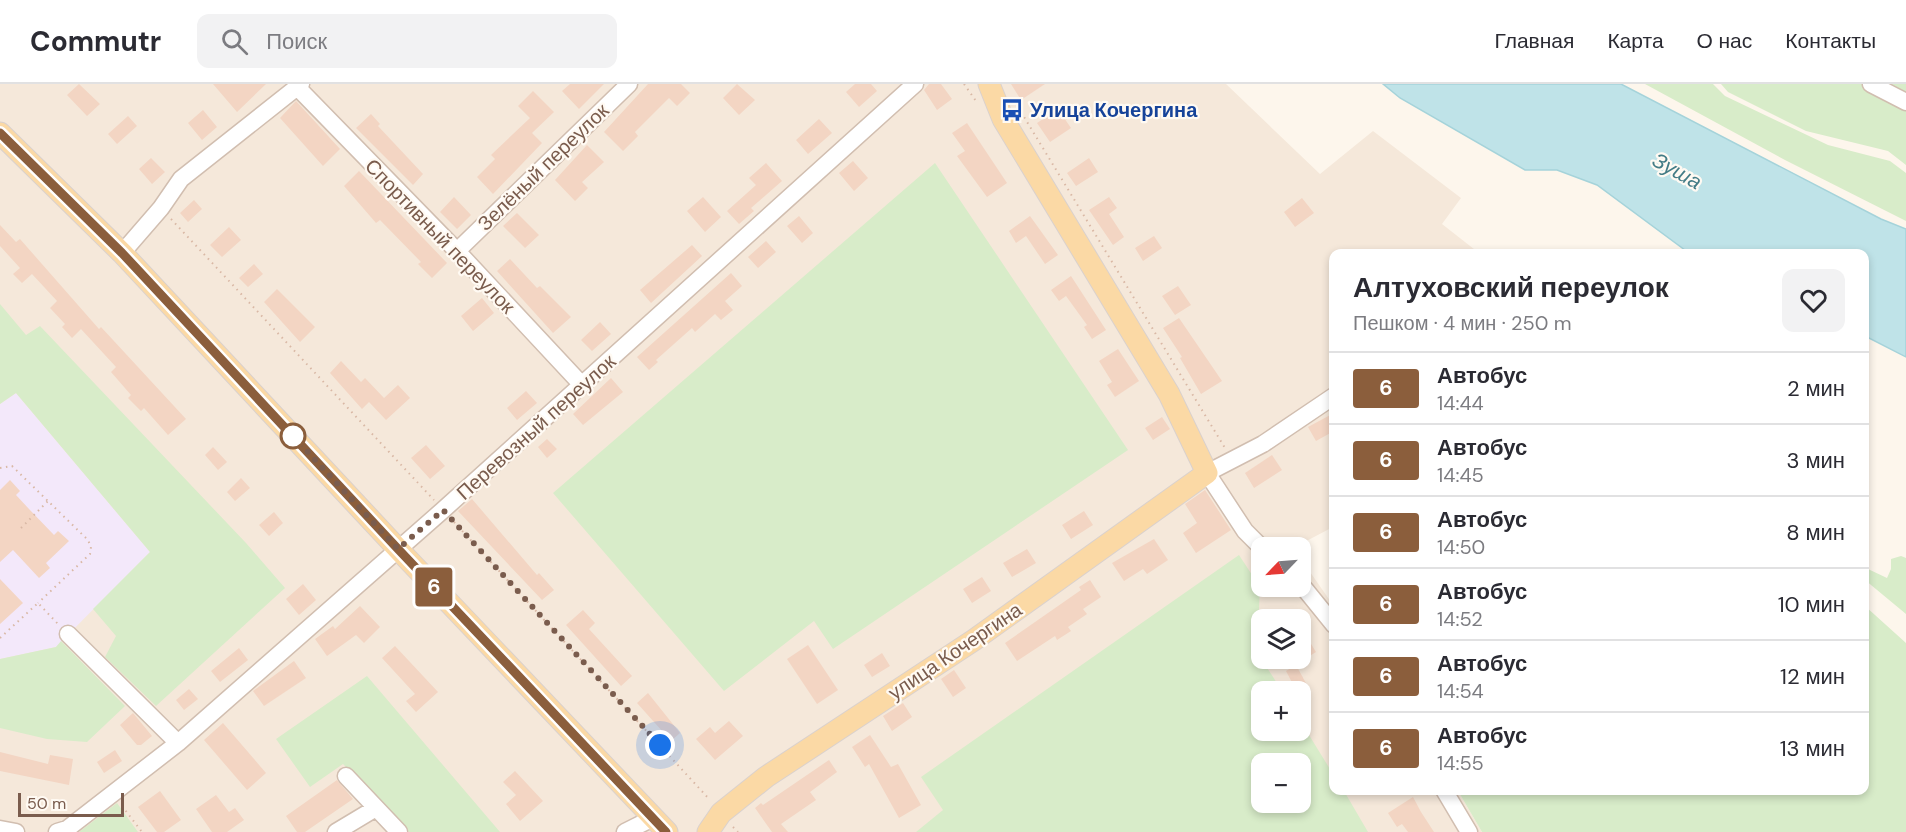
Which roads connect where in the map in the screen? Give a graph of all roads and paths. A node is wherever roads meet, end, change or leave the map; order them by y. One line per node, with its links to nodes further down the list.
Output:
1 (629, 84): 10 (street, Зелёный переулок)
2 (915, 84): 12 (street, Перевозный переулок)
3 (988, 84): 16 (main road)
4 (1870, 84): 6 (street)
5 (299, 86): 9 (street); 10 (street, Спортивный переулок)
6 (1902, 94)
7 (1017, 106): 14 (path)
8 (0, 133): 11 (main road)
9 (161, 208): 11 (street); 18 (path)
10 (457, 251): 12 (street, Спортивный переулок)
11 (122, 253): 21 (main road)
12 (582, 385): 18 (street, Перевозный переулок)
13 (1329, 399): 14 (street, улица Кочергина)
14 (1232, 460): 16 (street, улица Кочергина)
15 (0, 468): 17 (path)
16 (1207, 473): 20 (street); 32 (main road, улица Кочергина)
17 (48, 501): 19 (path); 23 (path)
18 (443, 510): 21 (street, Перевозный переулок); 32 (path)
19 (21, 528)
20 (1251, 537)
21 (398, 549): 27 (street, Перевозный переулок); 33 (main road)
22 (1311, 597): 24 (street)
23 (38, 603): 25 (path); 26 (path)
24 (1329, 619)
25 (68, 634): 27 (street)
26 (1, 636)
27 (178, 743): 29 (street, Перевозный переулок)
28 (346, 776): 31 (street)
29 (113, 793): 35 (street, Перевозный переулок); 37 (path)
30 (1447, 795): 43 (street)
31 (376, 808): 38 (street); 39 (street)
32 (721, 813): 41 (main road, улица Кочергина); 42 (path)
33 (660, 825): 40 (street)
34 (0, 829): 36 (street)
35 (63, 831)
36 (16, 832)
37 (142, 832)
38 (336, 832)
39 (399, 832)
40 (626, 832)
41 (708, 832)
42 (738, 832)
43 (1469, 832)

